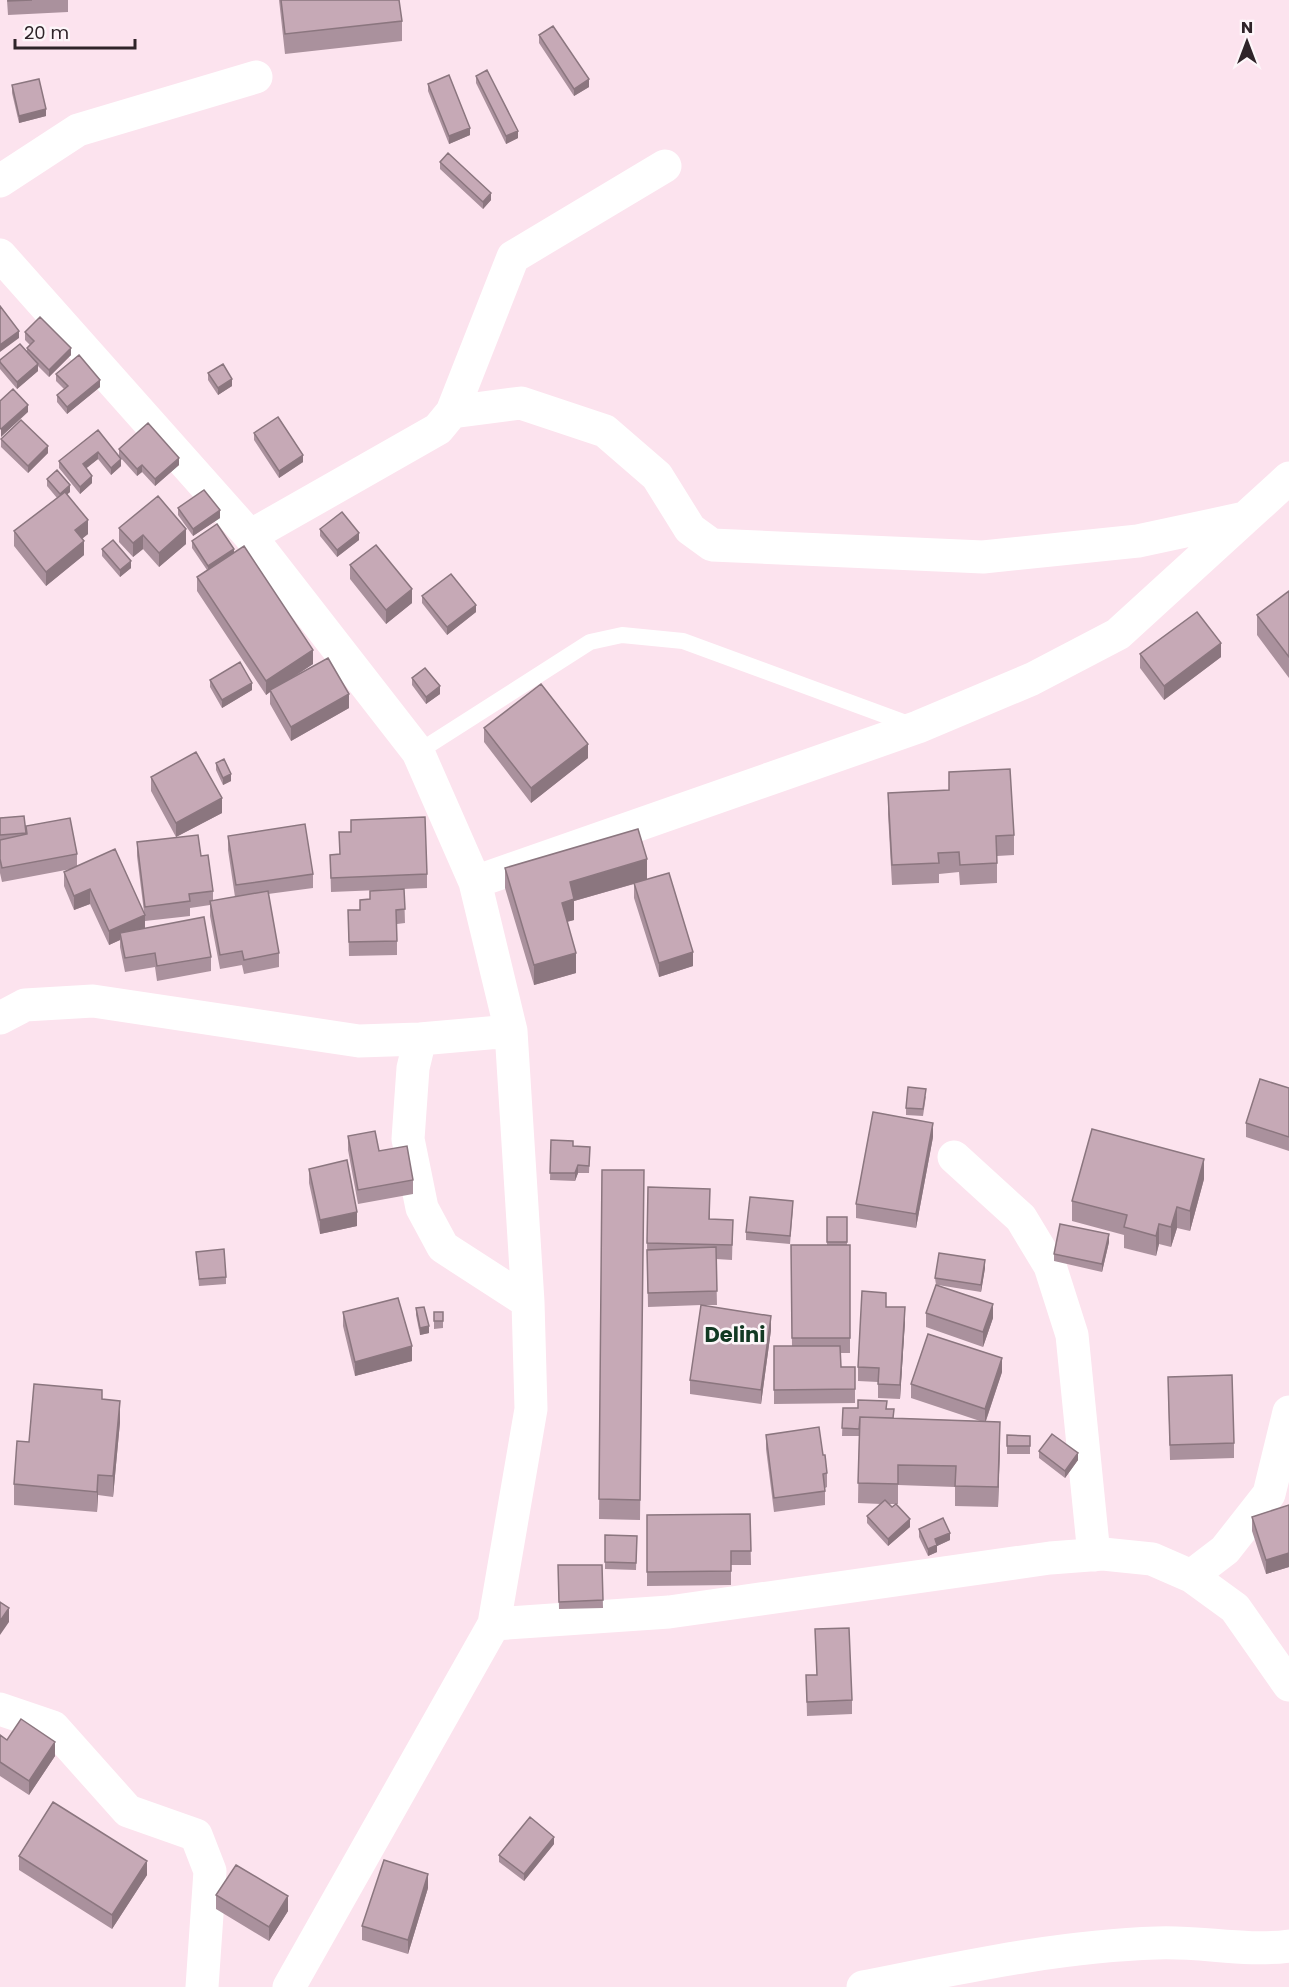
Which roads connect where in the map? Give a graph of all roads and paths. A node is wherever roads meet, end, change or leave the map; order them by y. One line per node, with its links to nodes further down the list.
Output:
1 (256, 77): 3 (street)
2 (665, 166): 5 (street)
3 (0, 181)
4 (0, 255): 8 (street)
5 (452, 412): 7 (street); 8 (street)
6 (1289, 478): 7 (street)
7 (1246, 518): 9 (street)
8 (250, 536): 10 (street)
9 (918, 727): 10 (lane); 11 (street)
10 (418, 752): 11 (street)
11 (475, 882): 13 (street)
12 (0, 1018): 14 (street)
13 (511, 1031): 14 (street); 16 (street)
14 (420, 1039): 16 (street)
15 (954, 1157): 18 (street)
16 (528, 1302): 20 (street)
17 (1289, 1412): 19 (street)
18 (1094, 1555): 19 (street); 20 (street)
19 (1191, 1576): 21 (street)
20 (494, 1624): 24 (street)
21 (1289, 1685)
22 (0, 1709): 25 (street)
23 (1289, 1946): 26 (street)
24 (295, 1986)
25 (202, 1987)
26 (863, 1987)

